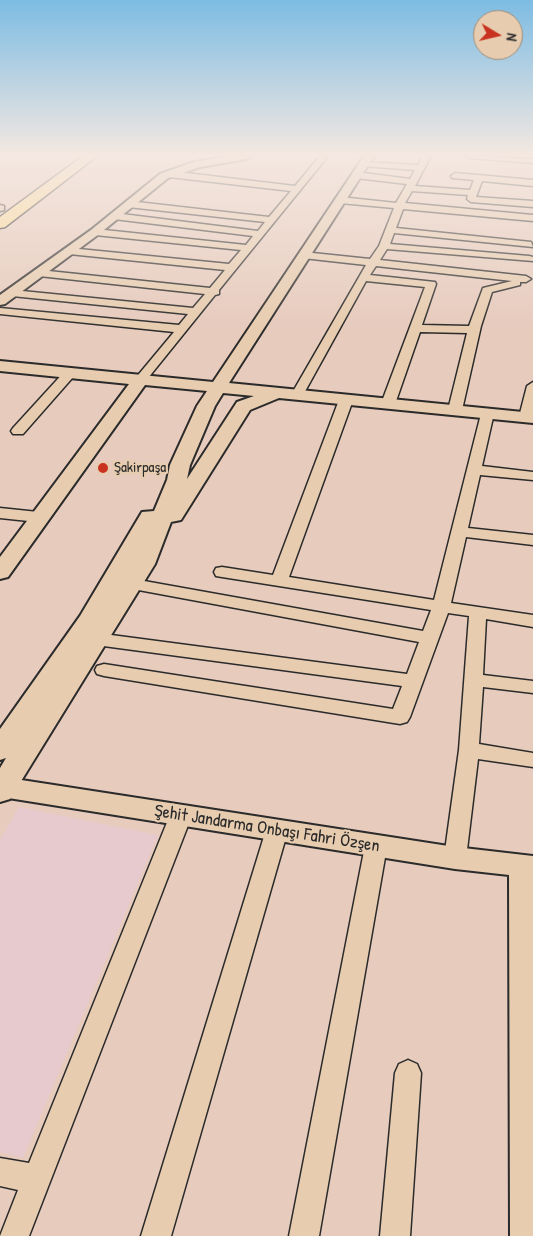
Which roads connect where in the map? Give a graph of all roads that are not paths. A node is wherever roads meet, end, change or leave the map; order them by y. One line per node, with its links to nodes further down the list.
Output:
1 (14, 214): 12 (highway)
2 (117, 214): 9 (street)
3 (215, 214): 11 (street)
4 (277, 214): 11 (street)
5 (328, 214): 38 (main road)
6 (331, 214): 20 (main road)
7 (400, 214): 13 (street)
8 (485, 214): 10 (street)
9 (114, 216): 14 (street); 15 (street)
10 (533, 218)
11 (272, 220): 15 (street)
12 (0, 224)
13 (391, 230): 16 (street); 17 (street)
14 (95, 232): 18 (street); 19 (street)
15 (262, 234): 18 (street)
16 (532, 241): 21 (street)
17 (384, 246): 21 (street); 22 (street)
18 (250, 248): 23 (street)
19 (69, 251): 23 (street); 24 (street)
20 (303, 255): 22 (street); 38 (main road)
21 (529, 259): 26 (street)
22 (374, 262): 25 (street); 26 (street)
23 (234, 268): 27 (street)
24 (39, 273): 27 (street); 28 (street)
25 (363, 278): 33 (street); 40 (street)
26 (528, 280): 34 (street)
27 (215, 292): 31 (street)
28 (12, 293): 29 (street); 31 (street)
29 (0, 301)
30 (0, 311): 32 (street)
31 (197, 312): 32 (street)
32 (183, 328): 37 (street)
33 (415, 328): 34 (street); 42 (street)
34 (474, 330): 43 (street)
35 (0, 366): 36 (main road)
36 (70, 373): 37 (main road); 46 (street)
37 (140, 380): 38 (main road); 50 (main road)
38 (211, 386): 40 (main road); 54 (main road); 68 (main road)
39 (533, 386): 45 (street)
40 (289, 394): 41 (main road); 54 (main road)
41 (346, 400): 42 (main road); 57 (street)
42 (388, 404): 43 (main road)
43 (454, 410): 44 (main road)
44 (487, 413): 45 (main road); 47 (street)
45 (530, 418)
46 (18, 431)
47 (474, 470): 48 (street); 52 (street)
48 (533, 476)
49 (0, 513): 50 (street)
50 (37, 519): 51 (street); 55 (main road)
51 (0, 525)
52 (459, 532): 53 (street); 59 (street)
53 (533, 540)
54 (144, 564): 58 (main road)
55 (0, 572)
56 (222, 572): 57 (street)
57 (279, 581): 59 (street)
58 (133, 584): 62 (street); 63 (main road)
59 (442, 608): 60 (street); 62 (street)
60 (478, 614): 61 (street); 65 (street)
61 (533, 621)
62 (430, 638): 66 (street)
63 (96, 639): 66 (street); 71 (main road)
64 (104, 670): 66 (street)
65 (475, 680): 67 (street); 69 (street)
66 (414, 681)
67 (533, 687)
68 (0, 750)
69 (469, 750): 70 (street); 75 (street)
70 (533, 760)
71 (1, 789): 72 (street, Şehit Jandarma Onbaşı Fahri Özşen)
72 (181, 815): 73 (street, Şehit Jandarma Onbaşı Fahri Özşen); 80 (street)
73 (277, 830): 74 (street, Şehit Jandarma Onbaşı Fahri Özşen); 82 (street)
74 (376, 846): 75 (street, Şehit Jandarma Onbaşı Fahri Özşen); 83 (street)
75 (455, 858): 76 (street, Şehit Jandarma Onbaşı Fahri Özşen)
76 (528, 867): 78 (street)
77 (408, 1073): 84 (street)
78 (530, 1148): 85 (street)
79 (0, 1172): 80 (street)
80 (36, 1179): 81 (street)
81 (14, 1236)
82 (156, 1236)
83 (304, 1236)
84 (395, 1236)
85 (528, 1236)

